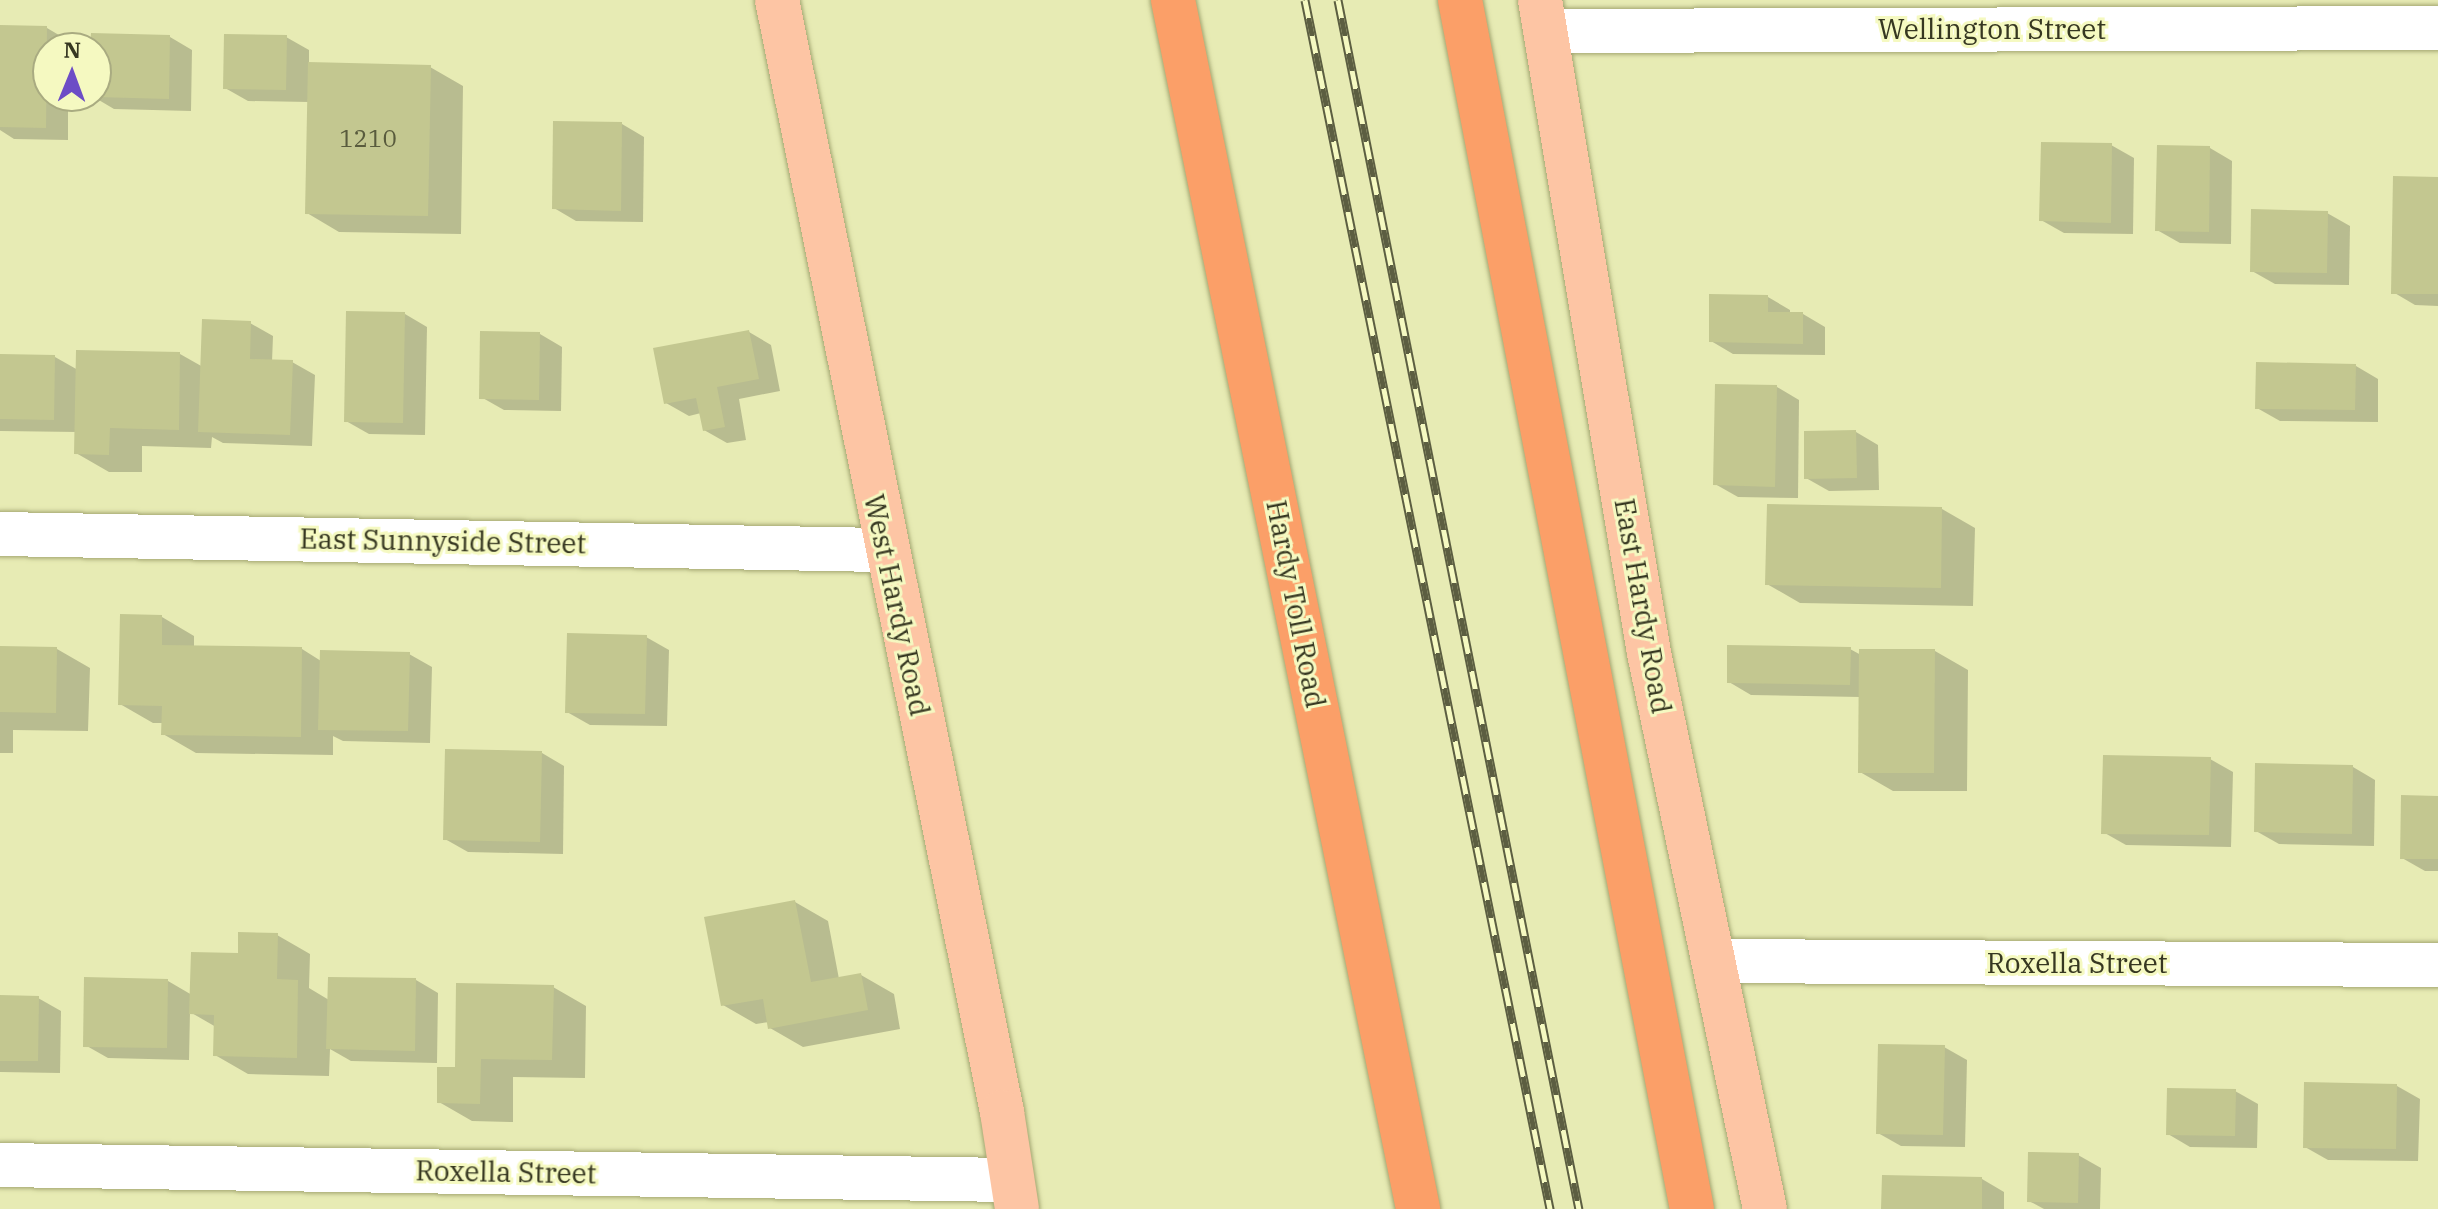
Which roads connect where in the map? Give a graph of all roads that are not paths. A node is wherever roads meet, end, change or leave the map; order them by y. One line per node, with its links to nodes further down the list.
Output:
1 (777, 0): 7 (main road, West Hardy Road)
2 (1173, 0): 12 (highway, Hardy Toll Road)
3 (1460, 0): 13 (highway)
4 (1543, 15): 5 (street, Wellington Street); 8 (main road, East Hardy Road)
5 (2438, 28)
6 (0, 534): 7 (street, East Sunnyside Street)
7 (885, 550): 11 (main road, West Hardy Road)
8 (1715, 961): 9 (street, Roxella Street); 14 (main road, East Hardy Road)
9 (2438, 965)
10 (0, 1165): 11 (street, Roxella Street)
11 (1014, 1194)
12 (1418, 1209)
13 (1692, 1209)
14 (1765, 1209)

